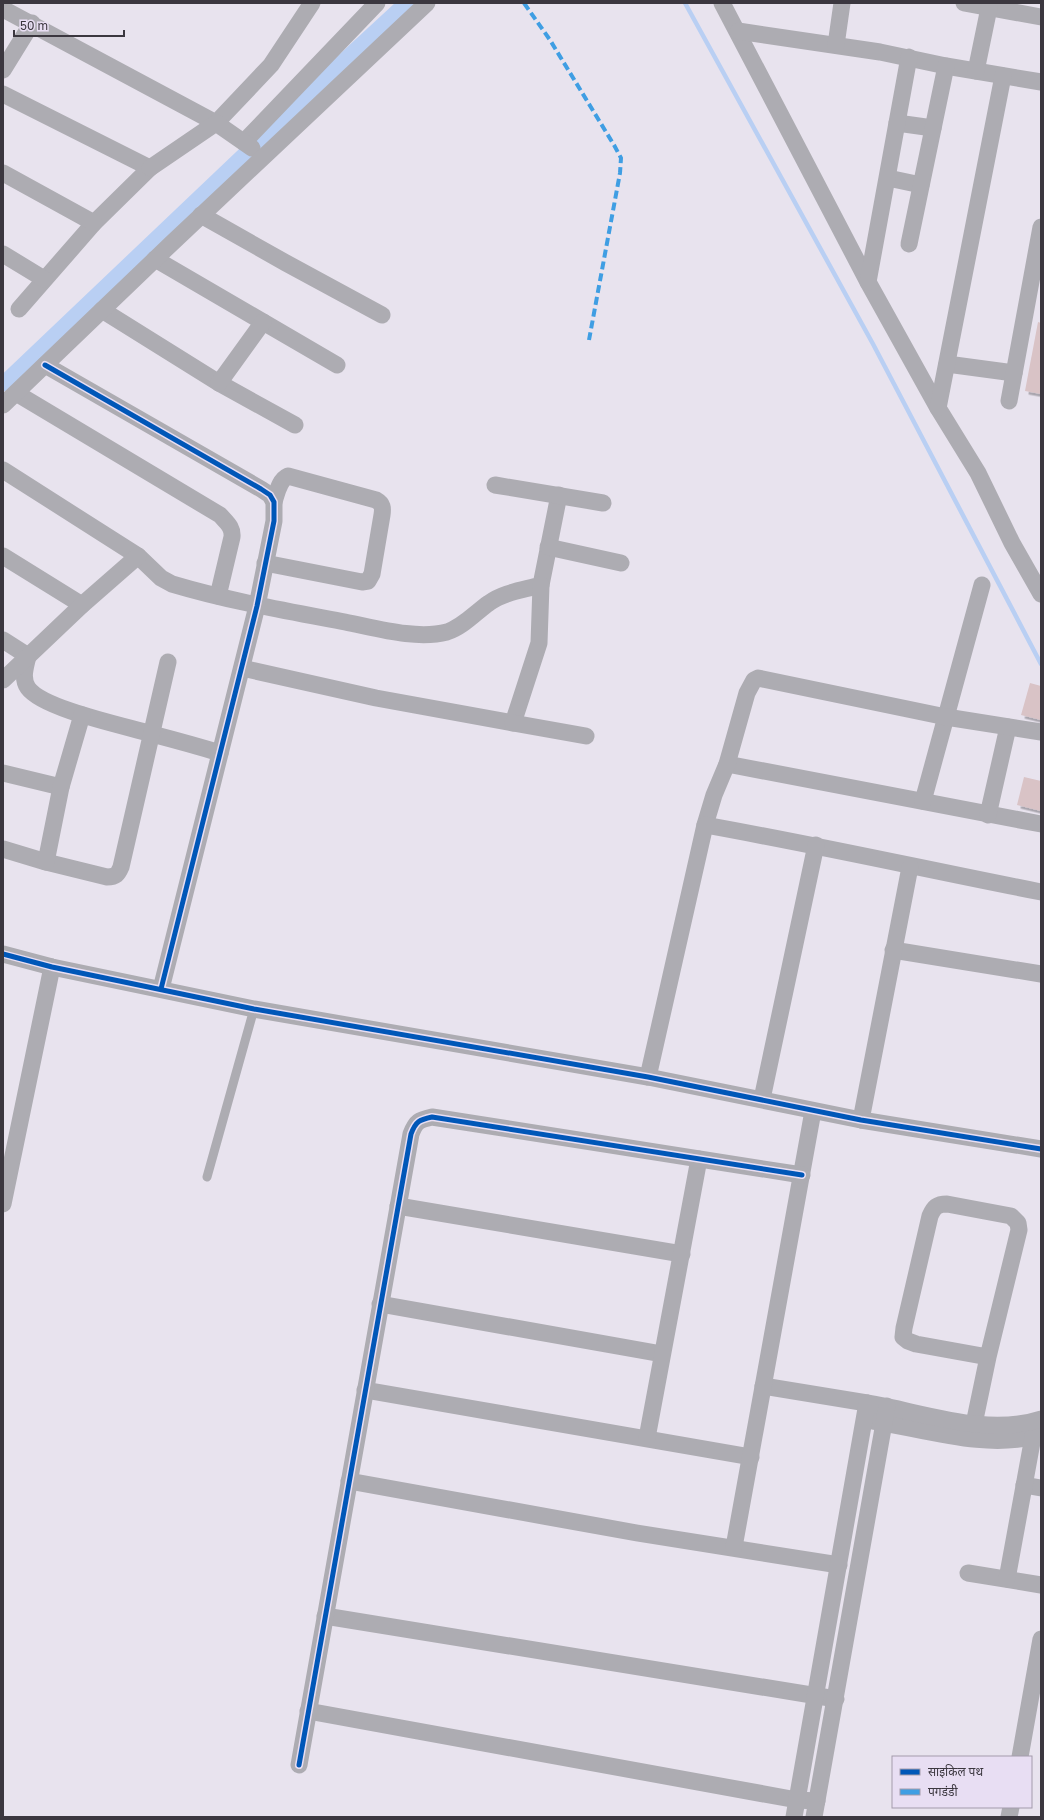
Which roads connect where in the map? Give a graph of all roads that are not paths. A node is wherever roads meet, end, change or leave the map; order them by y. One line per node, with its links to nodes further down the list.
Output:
1 (312, 3): 21 (street)
2 (377, 3): 23 (street)
3 (427, 3): 24 (street)
4 (722, 3): 11 (street)
5 (842, 3): 12 (street)
6 (964, 3): 7 (street)
7 (989, 8): 9 (street); 16 (street)
8 (3, 9): 10 (street)
9 (1041, 17)
10 (32, 23): 15 (street); 21 (street)
11 (738, 31): 12 (street); 36 (street)
12 (836, 45): 13 (street)
13 (909, 57): 14 (street); 20 (street)
14 (946, 66): 16 (street); 22 (street)
15 (3, 70)
16 (976, 71): 17 (street)
17 (1003, 76): 18 (street); 41 (street)
18 (1041, 82)
19 (3, 94): 25 (street)
20 (897, 122): 22 (street); 27 (street)
21 (216, 123): 23 (street); 25 (street)
22 (933, 128): 28 (street)
23 (244, 142): 24 (street)
24 (264, 156): 29 (street)
25 (150, 168): 30 (street)
26 (3, 173): 30 (street)
27 (888, 178): 28 (street); 36 (street)
28 (921, 185): 32 (street)
29 (201, 215): 34 (street); 39 (street)
30 (94, 223): 35 (street)
31 (1041, 227): 44 (street)
32 (909, 244)
33 (3, 254): 35 (street)
34 (155, 259): 38 (street); 40 (street)
35 (44, 279): 37 (street)
36 (868, 282): 49 (street)
37 (19, 309)
38 (102, 310): 42 (street); 45 (street)
39 (382, 315)
40 (263, 322): 43 (street); 45 (street)
41 (947, 364): 44 (street); 49 (street)
42 (45, 365): 46 (street); 54 (street)
43 (337, 365)
44 (1014, 373): 47 (street)
45 (219, 383): 50 (street)
46 (16, 393): 48 (street); 64 (street)
47 (1009, 401)
48 (3, 405)
49 (938, 408): 63 (street)
50 (295, 425)
51 (3, 470): 58 (street)
52 (495, 485): 53 (street)
53 (559, 495): 55 (street); 56 (street)
54 (274, 502): 59 (street); 59 (street)
55 (603, 503)
56 (548, 547): 60 (street); 61 (street)
57 (3, 556): 65 (street)
58 (138, 556): 64 (street); 65 (street)
59 (265, 563): 66 (street)
60 (621, 563)
61 (541, 585): 66 (street); 74 (street)
62 (982, 585): 73 (street)
63 (1041, 594)
64 (218, 596): 66 (street)
65 (82, 605): 68 (street)
66 (257, 606): 70 (street)
67 (3, 640): 68 (street)
68 (28, 656): 71 (street); 72 (street)
69 (168, 662): 77 (street)
70 (242, 668): 74 (street); 79 (street)
71 (3, 680)
72 (82, 715): 77 (street); 82 (street)
73 (946, 717): 75 (street); 80 (street); 83 (street)
74 (513, 723): 78 (street)
75 (1008, 727): 76 (street); 84 (street)
76 (1041, 732)
77 (153, 734): 79 (street); 89 (street)
78 (586, 736)
79 (220, 753): 96 (street)
80 (727, 764): 83 (street); 86 (street)
81 (3, 773): 82 (street)
82 (61, 787): 89 (street)
83 (923, 801): 84 (street)
84 (988, 815): 85 (street)
85 (1041, 824)
86 (705, 825): 87 (street); 98 (street)
87 (816, 845): 90 (street); 99 (street)
88 (3, 849): 89 (street)
89 (46, 862)
90 (910, 867): 91 (street); 92 (street)
91 (1041, 892)
92 (893, 950): 95 (street); 101 (street)
93 (3, 954): 94 (street)
94 (52, 966): 96 (street); 106 (street)
95 (1041, 974)
96 (161, 990): 97 (street)
97 (254, 1009): 98 (street); 105 (lane)
98 (648, 1077): 99 (street)
99 (762, 1099): 100 (street)
100 (813, 1111): 101 (street); 104 (street)
101 (860, 1120): 102 (street)
102 (1040, 1145)
103 (699, 1159): 104 (street); 107 (street); 108 (street)
104 (802, 1175): 112 (street)
105 (207, 1177)
106 (3, 1204)
107 (398, 1206): 108 (street); 109 (street)
108 (682, 1254): 110 (street)
109 (380, 1304): 110 (street); 113 (street)
110 (662, 1354): 120 (street)
111 (988, 1357): 111 (street); 118 (street)
112 (763, 1386): 114 (street); 121 (street)
113 (365, 1390): 120 (street); 122 (street)
114 (867, 1402): 115 (street); 116 (street)
115 (886, 1406): 117 (street); 118 (street)
116 (865, 1420): 117 (street); 126 (street)
117 (884, 1423): 119 (street); 133 (street)
118 (974, 1424): 119 (street)
119 (1038, 1428): 123 (street)
120 (647, 1438): 121 (street)
121 (751, 1457): 125 (street)
122 (349, 1481): 125 (street); 130 (street)
123 (1024, 1485): 124 (street); 128 (street)
124 (1041, 1488)
125 (734, 1547): 126 (street)
126 (839, 1565): 132 (street)
127 (968, 1573): 128 (street)
128 (1007, 1579): 129 (street)
129 (1041, 1585)
130 (325, 1616): 132 (street); 134 (street)
131 (1041, 1640): 135 (street)
132 (816, 1695): 133 (street); 137 (street)
133 (836, 1699): 138 (street)
134 (308, 1711): 136 (street); 137 (street)
135 (1020, 1756)
136 (299, 1765)
137 (797, 1800): 138 (street); 139 (street)
138 (816, 1809)
139 (794, 1817)

